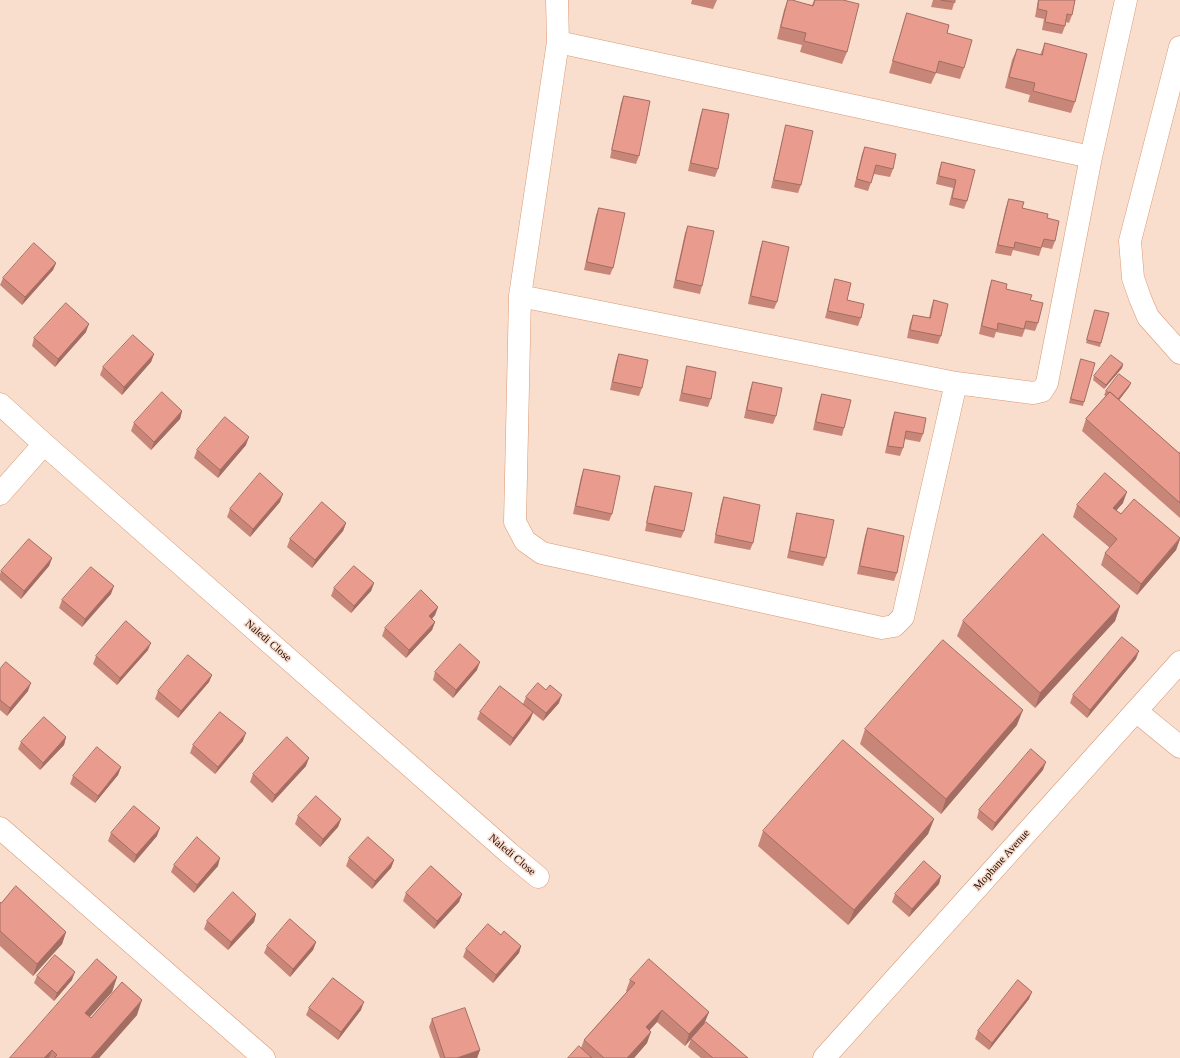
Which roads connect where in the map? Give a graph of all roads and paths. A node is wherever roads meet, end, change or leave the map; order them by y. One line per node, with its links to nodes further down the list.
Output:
1 (557, 0): 3 (street)
2 (1126, 0): 6 (street)
3 (558, 42): 6 (street); 7 (street)
4 (1180, 47): 5 (street)
5 (1177, 76): 8 (street)
6 (1091, 158): 9 (street)
7 (520, 296): 9 (street); 9 (street)
8 (1180, 353)
9 (956, 383)
10 (0, 404): 11 (street, Naledi Close)
11 (44, 444): 12 (street); 17 (street, Naledi Close)
12 (0, 494)
13 (1180, 662): 14 (street, Mophane Avenue)
14 (1136, 710): 15 (street); 19 (street, Mophane Avenue)
15 (1180, 747)
16 (0, 828): 18 (street)
17 (538, 877)
18 (264, 1058)
19 (824, 1058)

